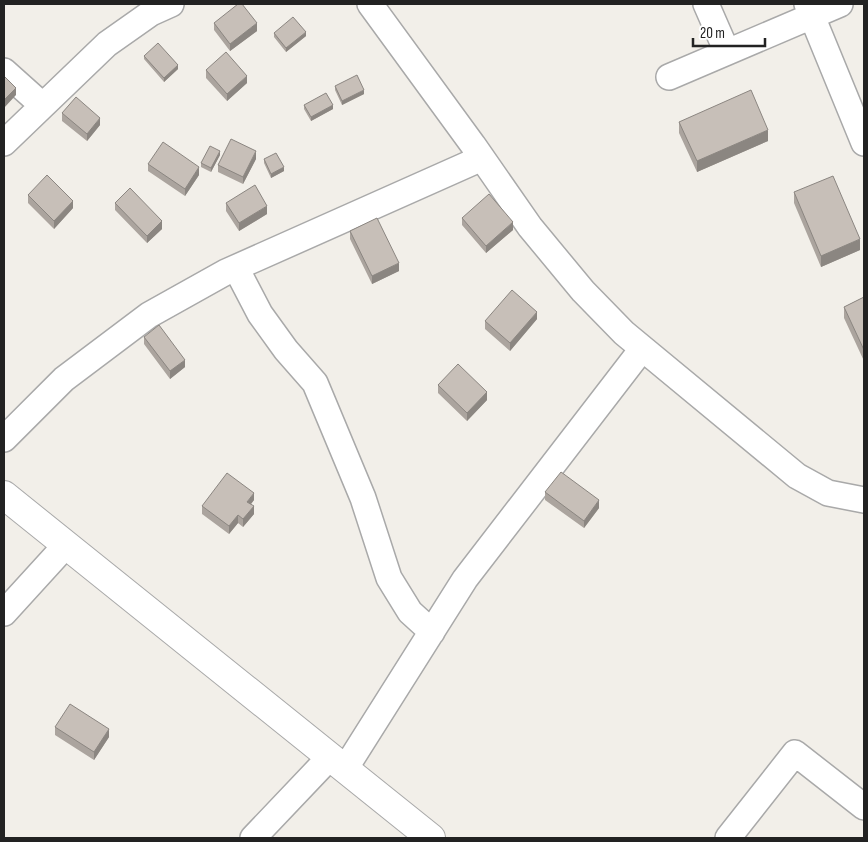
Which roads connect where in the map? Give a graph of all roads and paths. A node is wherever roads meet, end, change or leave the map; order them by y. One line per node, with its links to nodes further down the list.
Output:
1 (171, 4): 9 (street)
2 (370, 4): 12 (street)
3 (706, 4): 6 (street)
4 (840, 4): 5 (street)
5 (809, 10): 6 (street); 11 (street)
6 (727, 52): 8 (street)
7 (4, 71): 9 (street)
8 (669, 76)
9 (42, 105): 10 (street)
10 (4, 143)
11 (864, 143)
12 (482, 158): 13 (street); 14 (street)
13 (236, 268): 15 (street); 20 (street)
14 (642, 349): 17 (street); 20 (street)
15 (4, 439)
16 (4, 495): 18 (street)
17 (864, 500)
18 (66, 545): 19 (street); 21 (street)
19 (4, 613)
20 (432, 632): 21 (street)
21 (338, 763): 23 (street); 24 (street)
22 (864, 807): 25 (street)
23 (253, 838)
24 (431, 838)
25 (728, 838)

